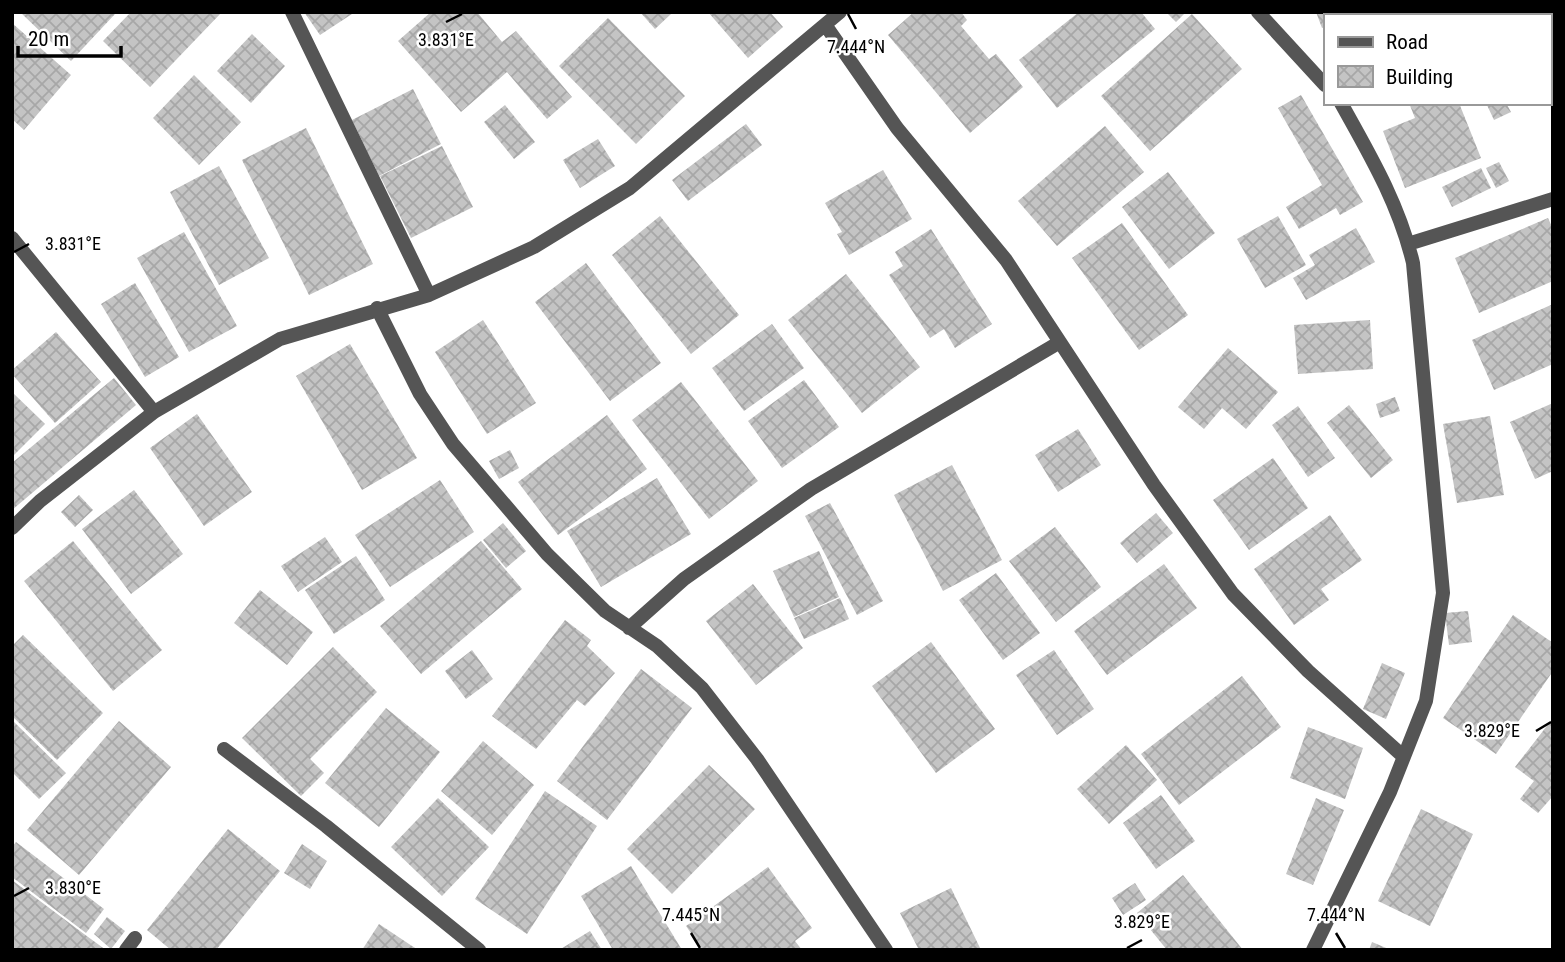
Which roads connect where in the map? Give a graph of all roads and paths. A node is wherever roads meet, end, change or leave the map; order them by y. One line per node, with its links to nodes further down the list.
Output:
1 (292, 12): 10 (street)
2 (840, 12): 4 (street)
3 (1258, 12): 5 (street)
4 (826, 26): 10 (street); 12 (street)
5 (1324, 84)
6 (1342, 105): 9 (street)
7 (1553, 199): 9 (street)
8 (12, 238): 13 (street)
9 (1408, 244): 17 (street)
10 (429, 295): 11 (street)
11 (377, 308): 13 (street); 15 (street)
12 (1060, 342): 15 (street); 17 (street)
13 (154, 412): 14 (street)
14 (12, 528)
15 (629, 628): 19 (street)
16 (224, 750): 18 (street)
17 (1404, 757): 20 (street)
18 (479, 950)
19 (886, 950)
20 (1313, 950)

